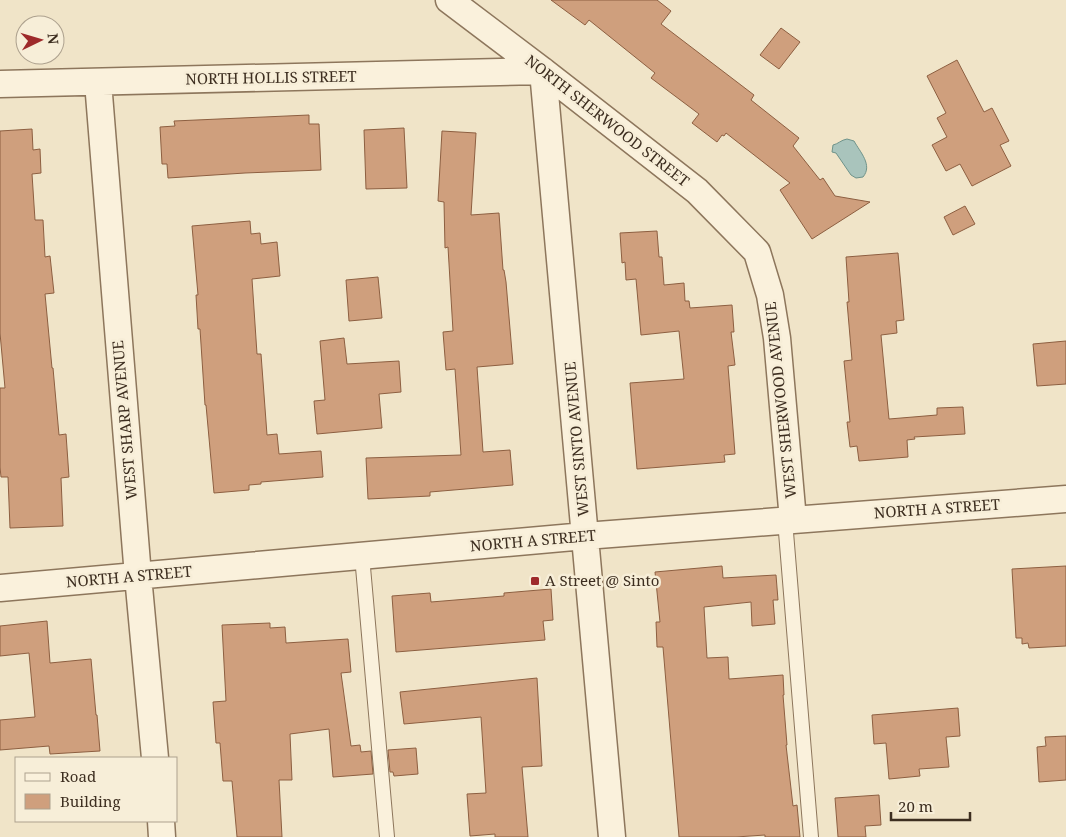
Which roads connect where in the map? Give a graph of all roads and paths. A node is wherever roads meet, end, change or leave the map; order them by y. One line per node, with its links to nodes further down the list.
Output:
1 (449, 0): 2 (street, NORTH SHERWOOD STREET)
2 (543, 71): 3 (street, NORTH HOLLIS STREET); 5 (street, NORTH SHERWOOD STREET); 8 (street, WEST SINTO AVENUE)
3 (98, 82): 4 (street, NORTH HOLLIS STREET); 10 (street, WEST SHARP AVENUE)
4 (0, 84)
5 (757, 252): 7 (street, WEST SHERWOOD AVENUE)
6 (1066, 499): 7 (street, NORTH A STREET)
7 (789, 520): 8 (street, NORTH A STREET); 17 (lane)
8 (585, 536): 9 (street, NORTH A STREET); 16 (street, WEST SINTO AVENUE)
9 (362, 556): 10 (street, NORTH A STREET); 15 (lane)
10 (138, 576): 11 (street, NORTH A STREET); 12 (street, WEST SHARP AVENUE)
11 (0, 588)
12 (155, 757)
13 (161, 822): 14 (street)
14 (162, 837)
15 (387, 837)
16 (612, 837)
17 (811, 837)

